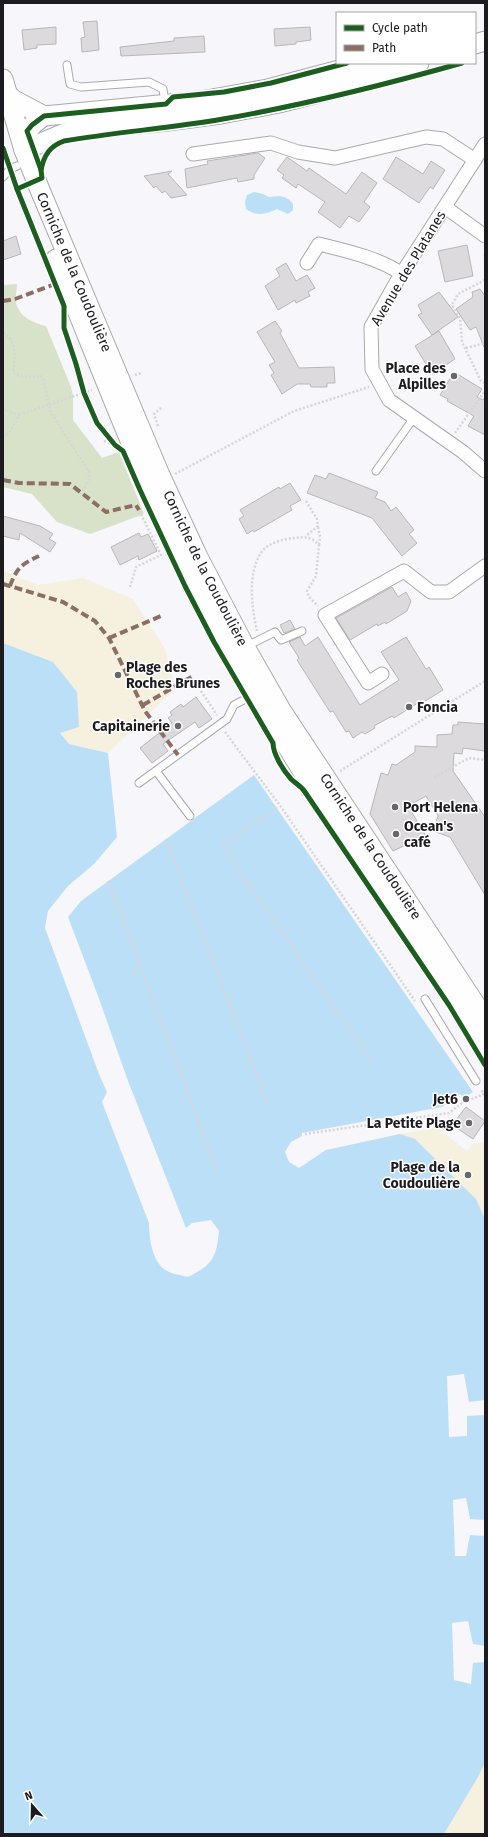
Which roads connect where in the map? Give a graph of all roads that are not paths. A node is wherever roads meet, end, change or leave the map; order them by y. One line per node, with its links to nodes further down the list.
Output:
1 (383, 64): 5 (main road)
2 (416, 64): 5 (main road)
3 (67, 65): 5 (lane)
4 (4, 92): 6 (main road); 11 (main road)
5 (167, 113): 6 (main road); 11 (main road)
6 (44, 116): 11 (main road)
7 (3, 119): 11 (main road)
8 (485, 144): 10 (street, Avenue des Platanes)
9 (193, 154): 10 (street)
10 (475, 160): 12 (street, Avenue des Platanes)
11 (15, 164): 21 (main road, Corniche de la Coudoulière); 23 (main road, Corniche de la Coudoulière)
12 (444, 207): 13 (street); 15 (street, Avenue des Platanes)
13 (485, 235)
14 (307, 263): 15 (street)
15 (402, 274): 16 (street, Avenue des Platanes)
16 (413, 419): 17 (lane); 18 (street, Avenue des Platanes)
17 (376, 471)
18 (485, 471)
19 (485, 566): 22 (street)
20 (302, 631): 21 (lane)
21 (252, 643): 23 (main road, Corniche de la Coudoulière)
22 (382, 674)
23 (261, 691): 24 (lane); 27 (main road, Corniche de la Coudoulière); 27 (main road, Corniche de la Coudoulière)
24 (156, 771): 25 (lane); 26 (lane)
25 (140, 783)
26 (190, 816)
27 (450, 983): 29 (main road, Corniche de la Coudoulière); 30 (main road, Corniche de la Coudoulière)
28 (425, 999): 31 (lane)
29 (485, 1019)
30 (485, 1048)
31 (476, 1081)

